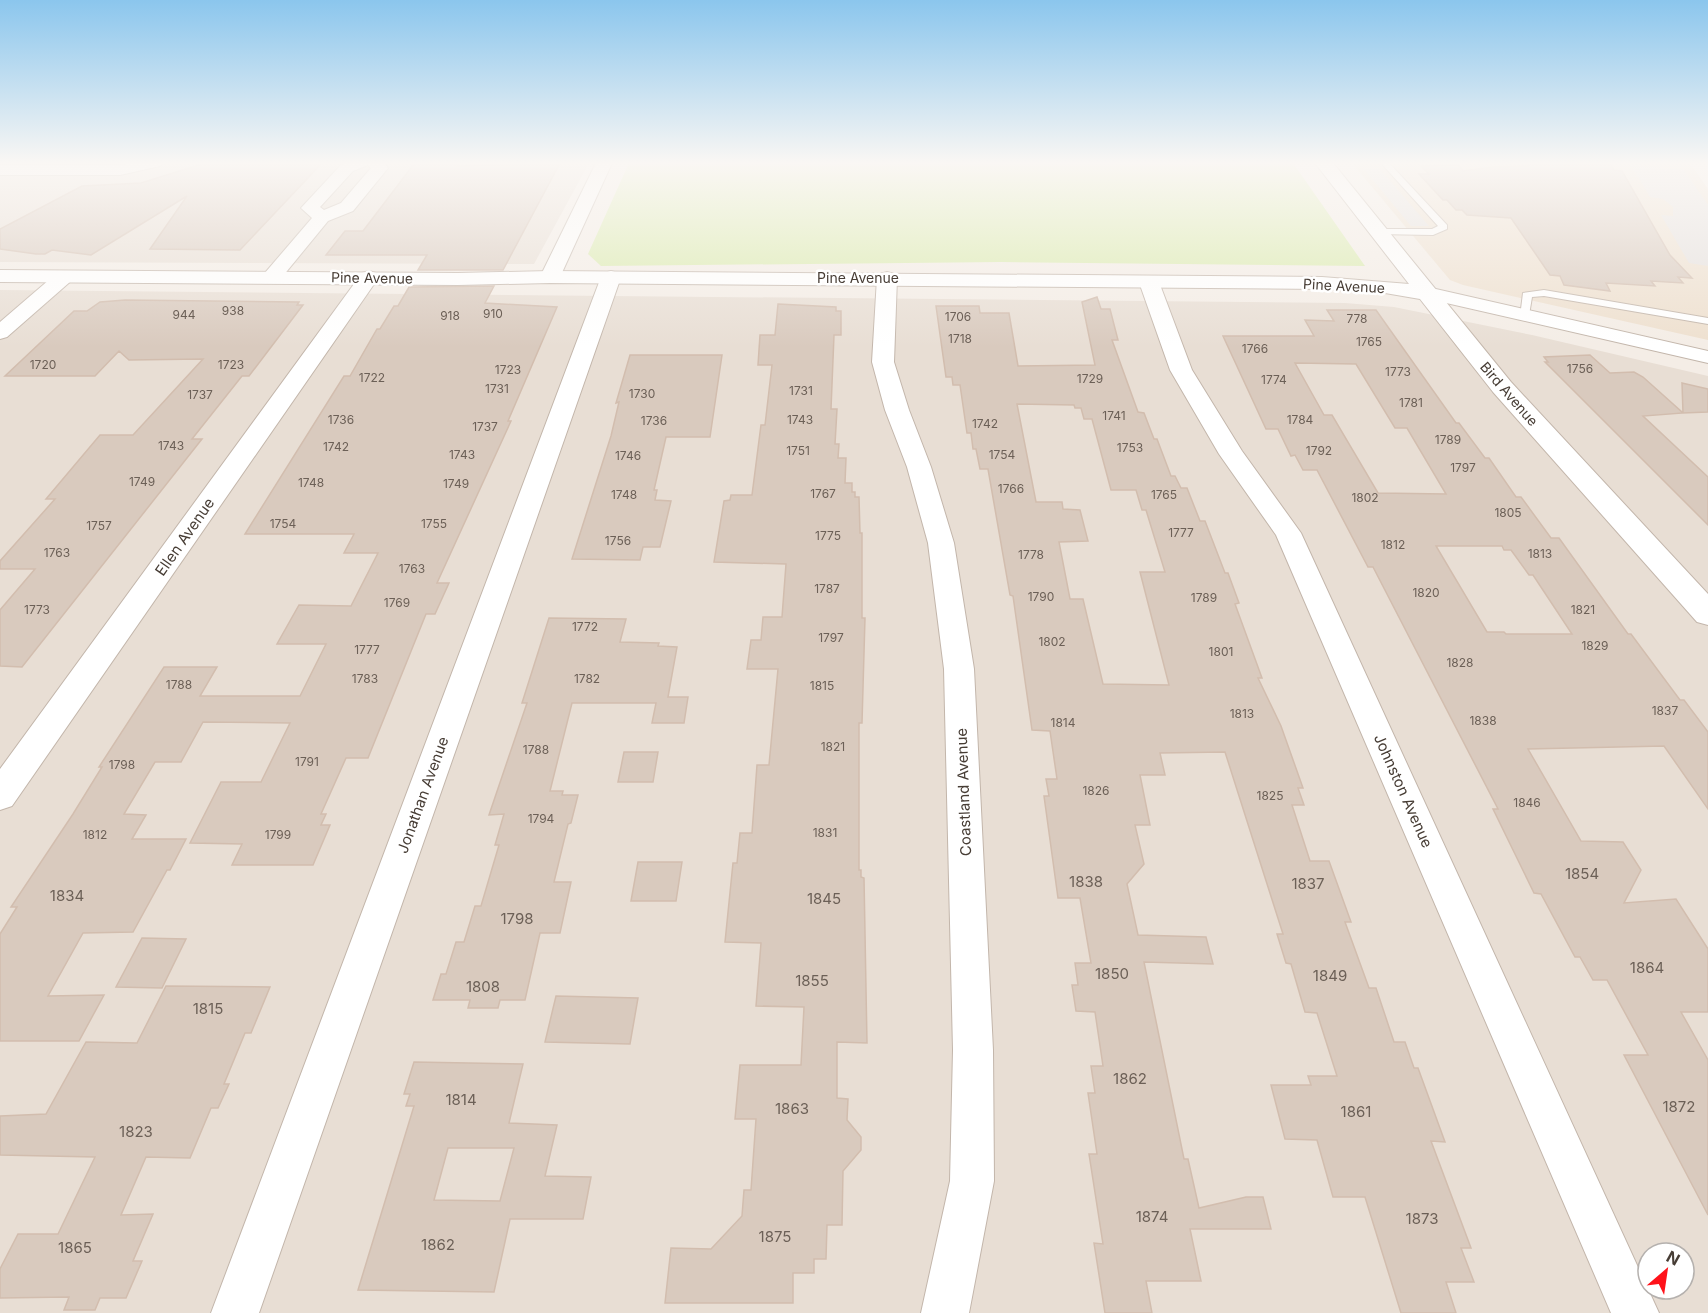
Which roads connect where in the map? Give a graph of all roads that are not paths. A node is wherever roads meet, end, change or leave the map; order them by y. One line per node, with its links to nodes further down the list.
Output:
1 (315, 224): 10 (street)
2 (575, 224): 8 (street)
3 (1372, 224): 5 (street, Bird Avenue)
4 (1441, 224): 5 (lane)
5 (1378, 232): 14 (street, Bird Avenue)
6 (0, 276): 7 (street, Pine Avenue)
7 (64, 277): 10 (street, Pine Avenue); 17 (street)
8 (550, 277): 9 (street, Pine Avenue); 11 (street, Pine Avenue)
9 (611, 277): 12 (street, Pine Avenue); 21 (street, Jonathan Avenue)
10 (271, 278): 11 (street, Pine Avenue)
11 (369, 278): 20 (street, Ellen Avenue)
12 (886, 278): 13 (street, Pine Avenue); 22 (street, Coastland Avenue)
13 (1149, 282): 14 (street, Pine Avenue); 23 (street, Johnston Avenue)
14 (1427, 293): 15 (street, Pine Avenue); 19 (street, Bird Avenue)
15 (1524, 315): 16 (lane); 18 (street, Pine Avenue)
16 (1708, 321)
17 (0, 333)
18 (1708, 357)
19 (1708, 614)
20 (0, 796)
21 (235, 1313)
22 (945, 1313)
23 (1635, 1313)

